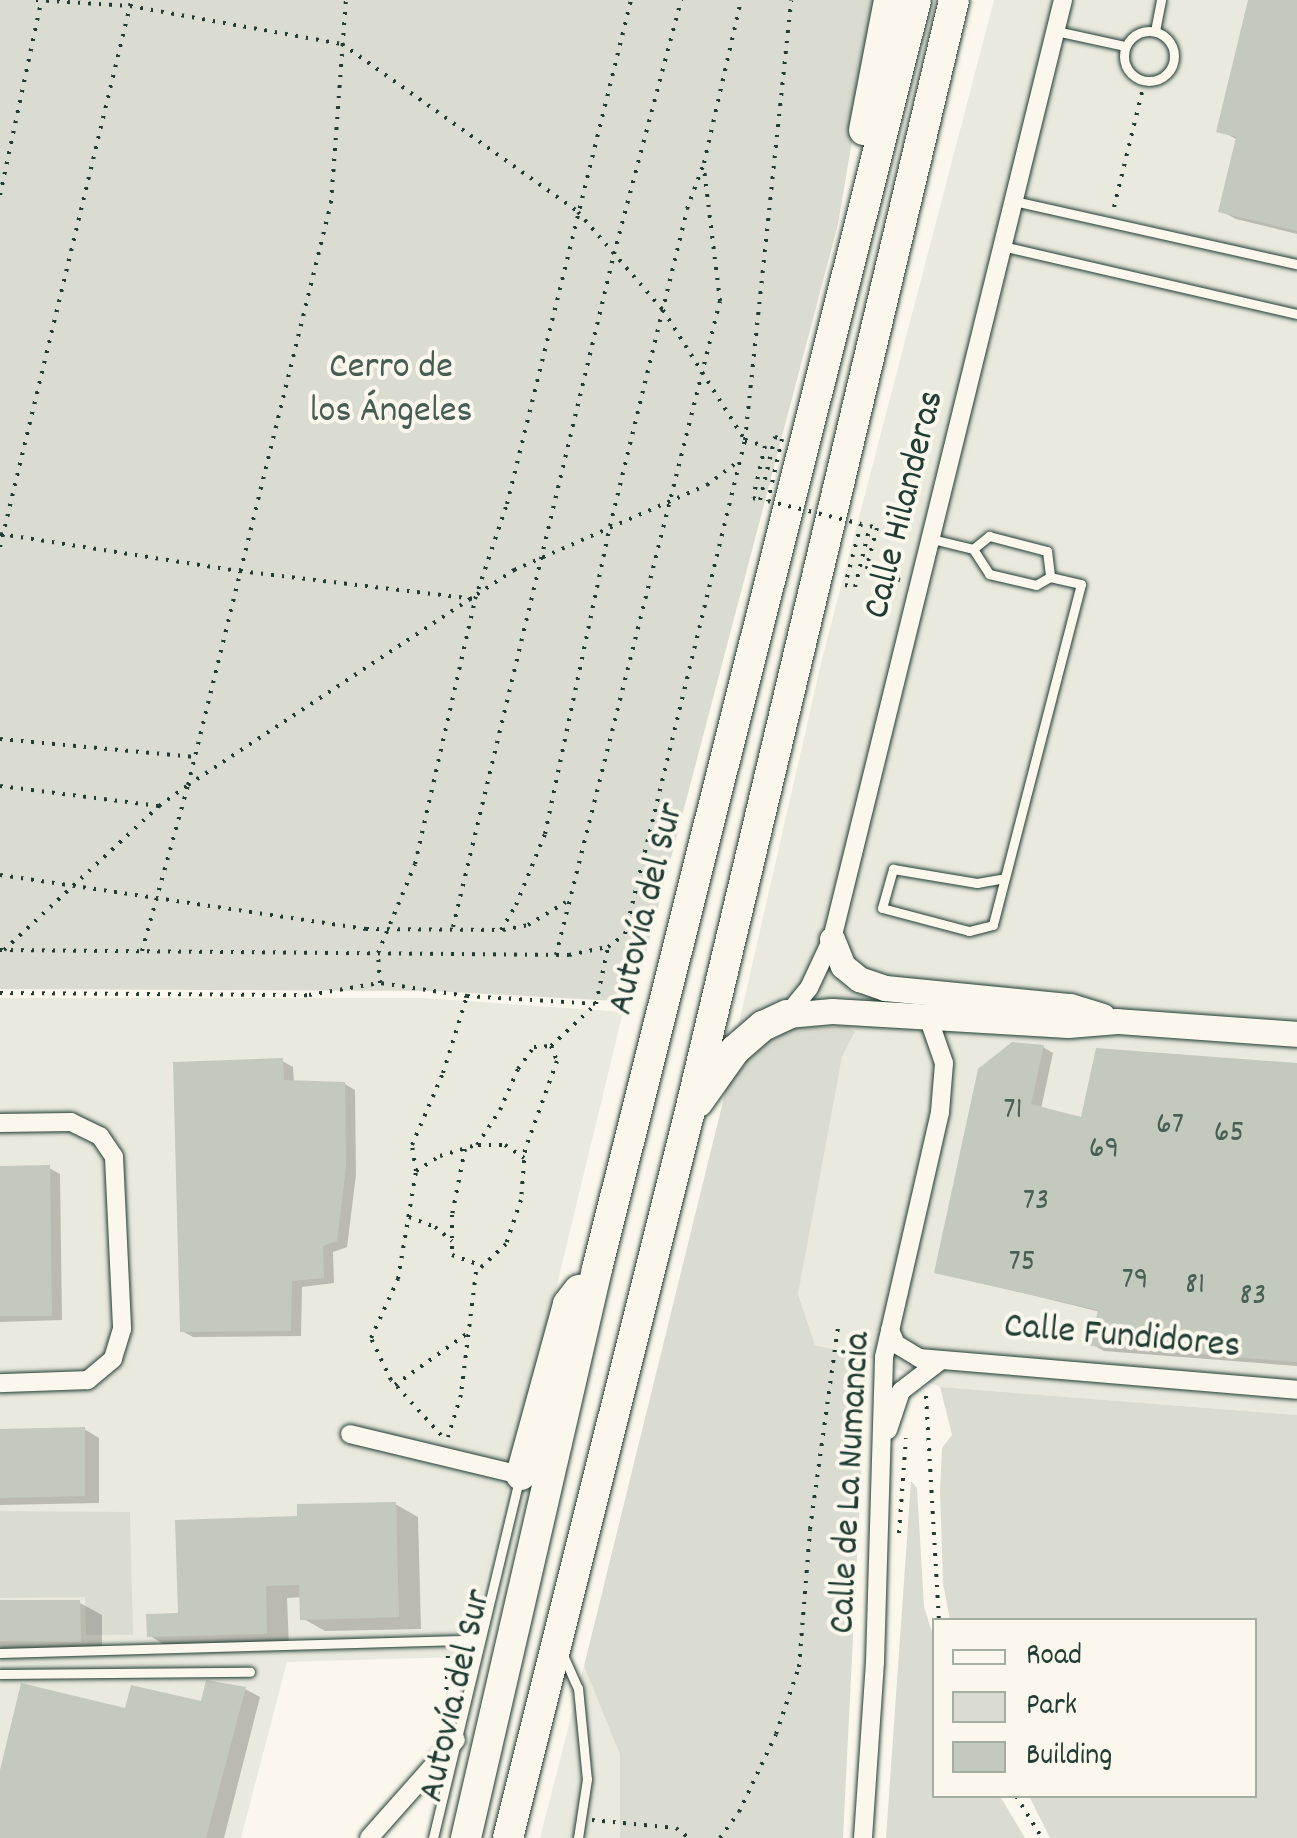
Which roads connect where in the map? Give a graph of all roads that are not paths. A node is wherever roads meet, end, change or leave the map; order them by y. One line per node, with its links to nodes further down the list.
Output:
1 (889, 0): 11 (highway)
2 (916, 0): 11 (highway, Autovía del Sur)
3 (954, 0): 24 (highway)
4 (1063, 0): 6 (street, Calle Hilanderas)
5 (1162, 0): 7 (lane)
6 (1056, 30): 8 (lane); 9 (street, Calle Hilanderas)
7 (1154, 31): 8 (lane); 8 (lane)
8 (1126, 46)
9 (1014, 201): 10 (street, Calle Hilanderas); 12 (lane)
10 (1002, 246): 13 (lane); 14 (street, Calle Hilanderas)
11 (852, 254): 26 (highway, Autovía del Sur)
12 (1297, 264)
13 (1297, 314)
14 (932, 539): 15 (lane); 18 (street, Calle Hilanderas)
15 (973, 549): 16 (lane); 16 (lane)
16 (1050, 577): 17 (lane)
17 (1005, 878): 17 (lane)
18 (832, 939): 19 (street); 20 (street, Calle Hilanderas)
19 (941, 993): 21 (street); 22 (street)
20 (787, 1014): 21 (street); 24 (highway)
21 (929, 1020): 22 (street); 27 (street, Calle de La Numancia)
22 (1117, 1021): 23 (street)
23 (1297, 1034)
24 (689, 1115): 34 (highway)
25 (0, 1123): 29 (street)
26 (597, 1269): 33 (highway); 42 (highway, Autovía del Sur)
27 (890, 1330): 28 (street, Calle Fundidores); 32 (street, Calle de La Numancia)
28 (940, 1361): 30 (street, Calle Fundidores); 32 (street)
29 (0, 1383)
30 (1297, 1390)
31 (350, 1434): 33 (street)
32 (884, 1450): 45 (street, Calle de La Numancia)
33 (521, 1476): 35 (lane)
34 (556, 1638): 43 (highway); 44 (lane)
35 (480, 1640): 36 (lane); 39 (lane)
36 (0, 1653)
37 (250, 1672): 38 (lane)
38 (0, 1674)
39 (450, 1738): 40 (street); 41 (lane)
40 (369, 1838)
41 (433, 1838)
42 (466, 1838)
43 (508, 1838)
44 (578, 1838)
45 (862, 1838)

